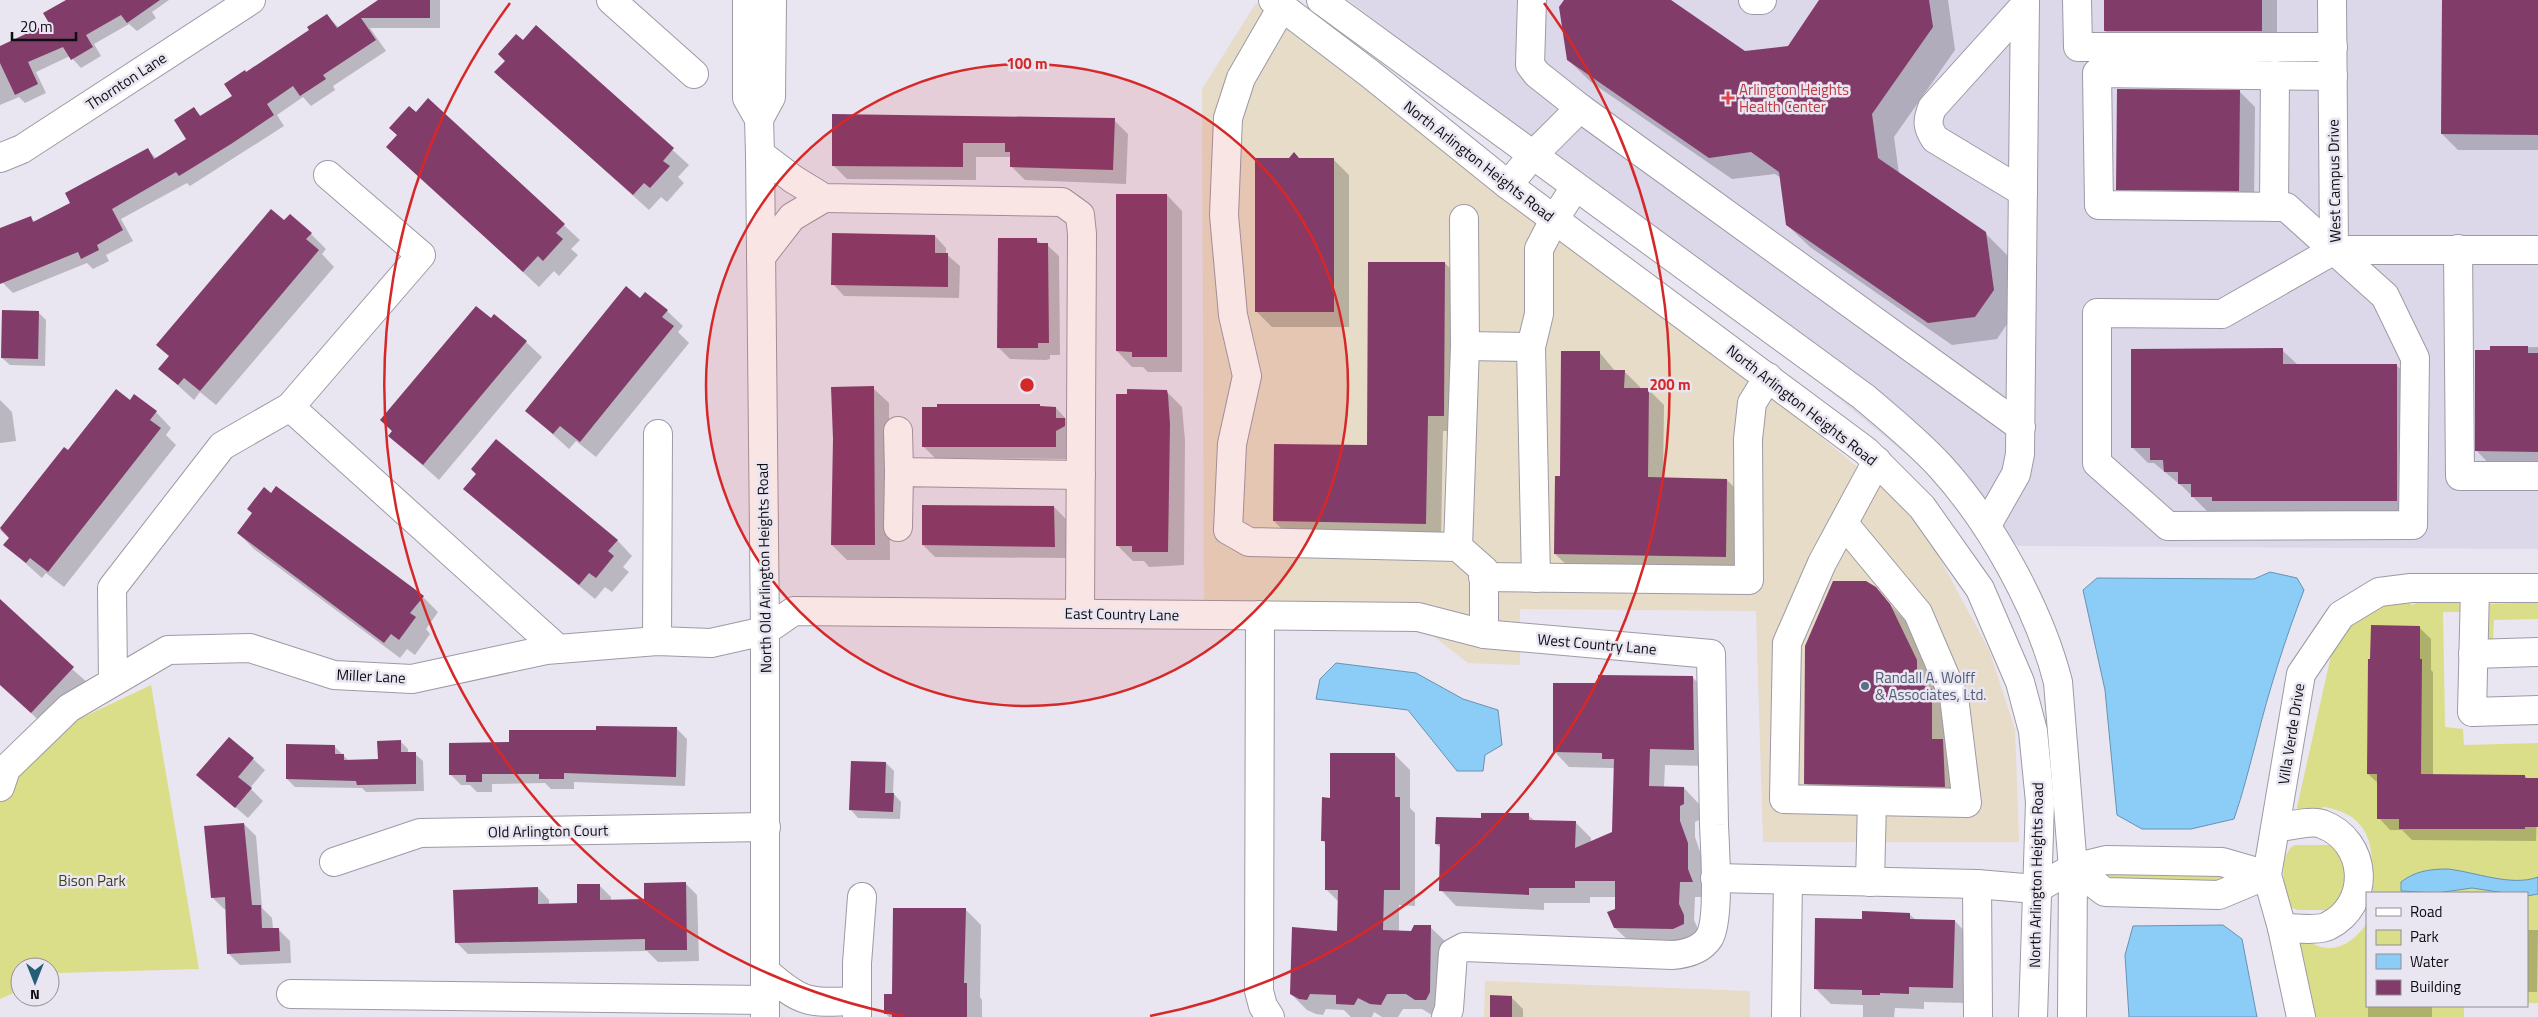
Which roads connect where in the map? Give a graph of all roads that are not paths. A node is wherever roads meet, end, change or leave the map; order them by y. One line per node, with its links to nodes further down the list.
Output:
1 (251, 0): 21 (street, Thornton Lane)
2 (611, 0): 14 (street)
3 (747, 0): 18 (street, North Old Arlington Heights Road)
4 (772, 0): 18 (street)
5 (1321, 0): 20 (street, North Arlington Heights Road)
6 (1532, 0): 17 (street)
7 (1753, 0): 8 (street)
8 (1762, 0)
9 (2078, 0): 13 (street)
10 (2332, 0): 13 (street, West Campus Drive)
11 (2025, 2): 25 (street); 25 (street)
12 (1278, 4): 23 (street, North Arlington Heights Road); 48 (street)
13 (2332, 47): 16 (street, West Campus Drive)
14 (694, 74)
15 (2275, 75): 16 (street); 27 (street); 27 (street)
16 (2333, 76): 31 (street, West Campus Drive)
17 (1580, 108): 20 (street); 38 (street)
18 (758, 120): 19 (street, North Old Arlington Heights Road)
19 (760, 154): 26 (street); 33 (street, North Old Arlington Heights Road)
20 (1532, 156): 23 (street); 24 (street, North Arlington Heights Road)
21 (0, 158)
22 (328, 176): 37 (street)
23 (1508, 185): 29 (street, North Arlington Heights Road)
24 (1575, 187): 29 (street); 46 (street, North Arlington Heights Road)
25 (2023, 192): 38 (street)
26 (824, 198): 33 (street); 43 (street)
27 (2274, 206): 31 (street)
28 (1464, 219): 34 (street)
29 (1554, 220): 35 (street); 36 (street, North Arlington Heights Road)
30 (2458, 249): 31 (street, West Campus Drive); 32 (street, West Campus Drive); 44 (street)
31 (2334, 250): 31 (street)
32 (2538, 250)
33 (761, 257): 55 (street, North Old Arlington Heights Road)
34 (1465, 346): 35 (street); 48 (street)
35 (1530, 347): 50 (street)
36 (1768, 377): 41 (street, North Arlington Heights Road); 50 (street)
37 (290, 407): 58 (street); 61 (street)
38 (2021, 428): 46 (street)
39 (898, 431): 42 (street)
40 (658, 434): 57 (street)
41 (1877, 461): 45 (street); 74 (street, North Arlington Heights Road)
42 (899, 472): 43 (street); 47 (street)
43 (1080, 475): 53 (street)
44 (2538, 476)
45 (1844, 525): 64 (street); 64 (street)
46 (1987, 525): 68 (street, North Arlington Heights Road)
47 (898, 527)
48 (1458, 547): 49 (street)
49 (1483, 577): 50 (street); 56 (street)
50 (1536, 578)
51 (2475, 588): 52 (street, Villa Verde Drive); 60 (street); 66 (street, Villa Verde Drive)
52 (2538, 588)
53 (1080, 614): 54 (street, East Country Lane); 55 (street, East Country Lane)
54 (1260, 615): 56 (street, East Country Lane); 82 (street)
55 (765, 631): 57 (street, Miller Lane); 65 (street, North Old Arlington Heights Road)
56 (1484, 634): 70 (street, West Country Lane)
57 (657, 641): 58 (street, Miller Lane)
58 (558, 649): 61 (street, Miller Lane)
59 (2538, 652): 60 (street)
60 (2473, 654): 62 (street)
61 (113, 682): 63 (street, Miller Lane)
62 (2538, 710)
63 (2, 774)
64 (1872, 801): 72 (street)
65 (766, 826): 67 (street, Old Arlington Court); 77 (street, North Old Arlington Heights Road)
66 (2276, 828): 69 (street, Villa Verde Drive); 76 (street)
67 (334, 862)
68 (2073, 868): 69 (street); 74 (street); 87 (street, North Arlington Heights Road)
69 (2267, 875): 76 (street, Villa Verde Drive)
70 (1715, 878): 71 (street); 83 (street)
71 (1788, 880): 72 (street); 84 (street)
72 (1870, 882): 73 (street)
73 (1977, 884): 74 (street); 85 (street)
74 (2036, 889): 86 (street, North Arlington Heights Road)
75 (862, 897): 80 (street)
76 (2282, 928): 88 (street, Villa Verde Drive)
77 (765, 971): 79 (street, North Old Arlington Heights Road); 81 (street)
78 (291, 994): 79 (street)
79 (765, 1008)
80 (857, 1009): 81 (street)
81 (804, 1010)
82 (1270, 1017)
83 (1446, 1017)
84 (1786, 1017)
85 (1978, 1017)
86 (2033, 1017)
87 (2072, 1017)
88 (2300, 1017)

